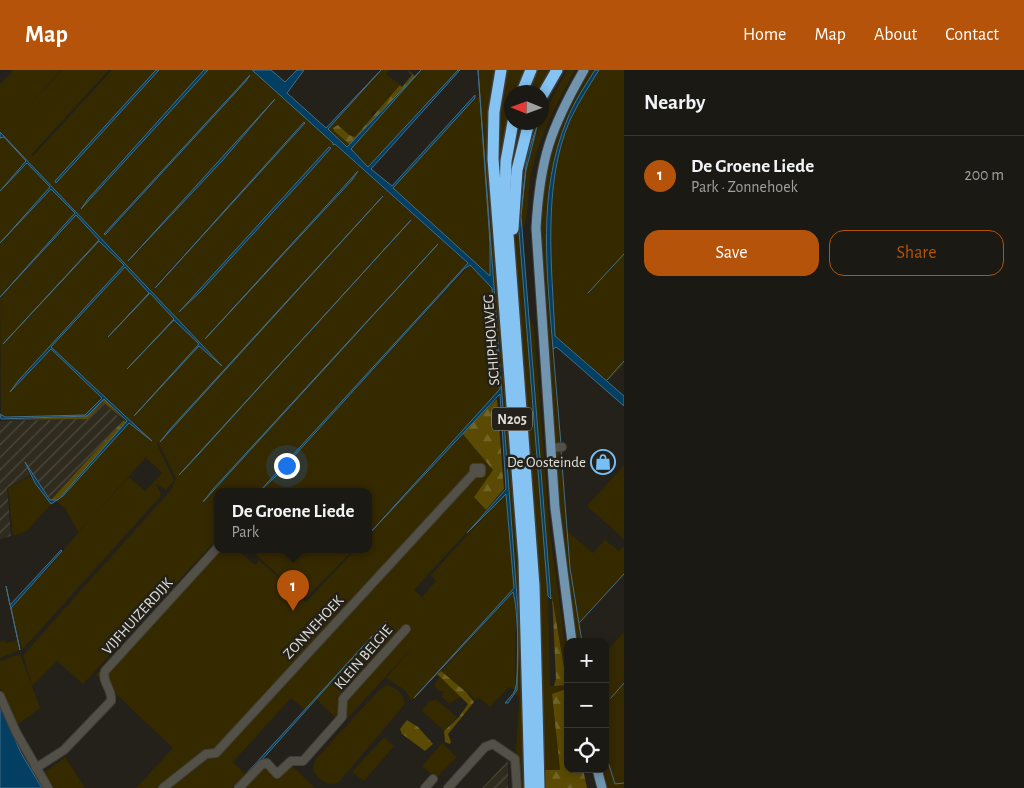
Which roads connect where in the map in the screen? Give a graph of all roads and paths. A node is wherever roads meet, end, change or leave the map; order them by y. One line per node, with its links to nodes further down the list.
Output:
1 (501, 70): 24 (highway, SCHIPHOLWEG / N205)
2 (531, 70): 5 (highway)
3 (557, 70): 6 (highway)
4 (584, 70): 13 (main road)
5 (525, 85)
6 (548, 85)
7 (512, 130): 9 (highway, SCHIPHOLWEG / N205)
8 (527, 130): 9 (highway, N205)
9 (510, 270): 25 (highway, SCHIPHOLWEG / N205)
10 (474, 473): 19 (street, ZONNEHOEK)
11 (214, 551): 15 (street, VIJFHUIZERDIJK)
12 (406, 629): 20 (street, KLEIN BELGIE)
13 (571, 638)
14 (0, 696): 15 (street)
15 (36, 768): 18 (street)
16 (598, 773): 26 (main road)
17 (433, 779): 21 (street)
18 (48, 788)
19 (163, 788)
20 (239, 788)
21 (425, 788)
22 (448, 788): 23 (street)
23 (517, 788)
24 (530, 788)
25 (539, 788)
26 (602, 788)

